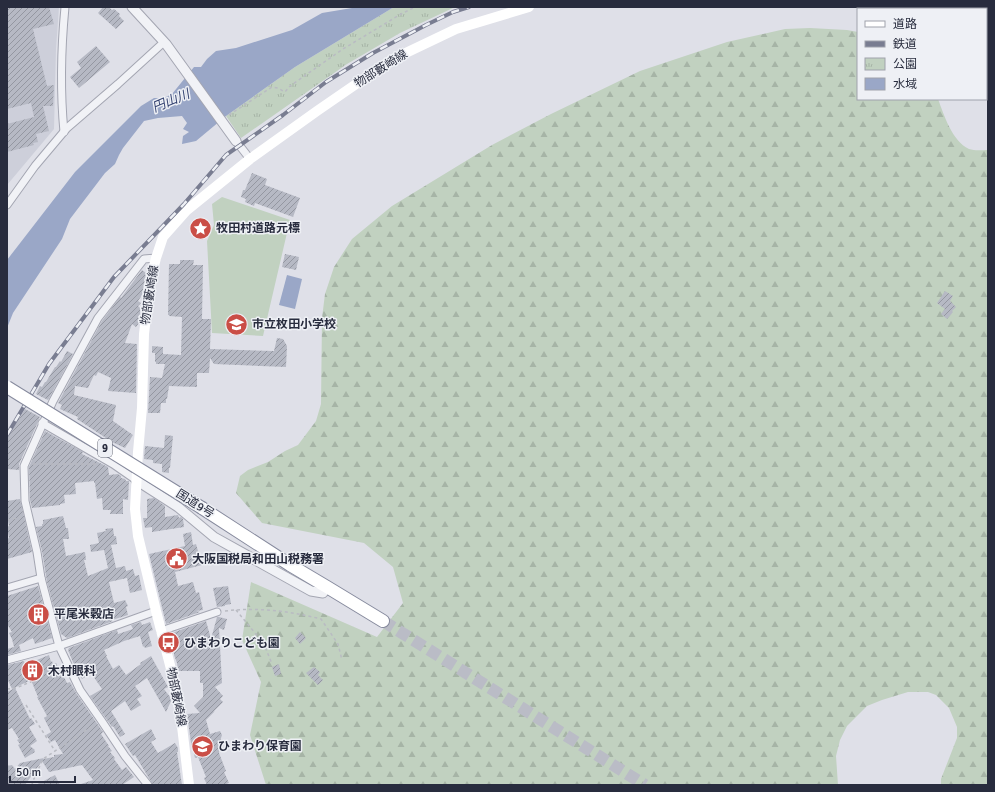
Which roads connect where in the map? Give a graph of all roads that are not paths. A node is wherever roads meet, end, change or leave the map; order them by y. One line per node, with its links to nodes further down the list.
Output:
1 (65, 7): 5 (street)
2 (132, 7): 4 (street)
3 (529, 7): 7 (main road, 物部藪崎線)
4 (165, 43): 5 (street); 6 (street)
5 (64, 132): 8 (street)
6 (236, 141): 7 (street)
7 (250, 159): 9 (main road, 物部藪崎線)
8 (7, 205)
9 (156, 258): 11 (street); 12 (main road, 物部藪崎線)
10 (7, 387): 14 (highway, 国道9号 / 9, bridge)
11 (42, 423): 12 (street); 13 (street)
12 (136, 480): 14 (street); 16 (main road, 物部藪崎線)
13 (41, 578): 15 (street); 20 (street)
14 (327, 586): 18 (highway, 国道9号 / 9)
15 (7, 588)
16 (156, 612): 19 (main road, 物部藪崎線); 20 (street)
17 (217, 612): 19 (street)
18 (383, 621)
19 (161, 632): 23 (main road, 物部藪崎線)
20 (59, 646): 21 (street); 22 (street)
21 (7, 660)
22 (148, 785)
23 (189, 785)

